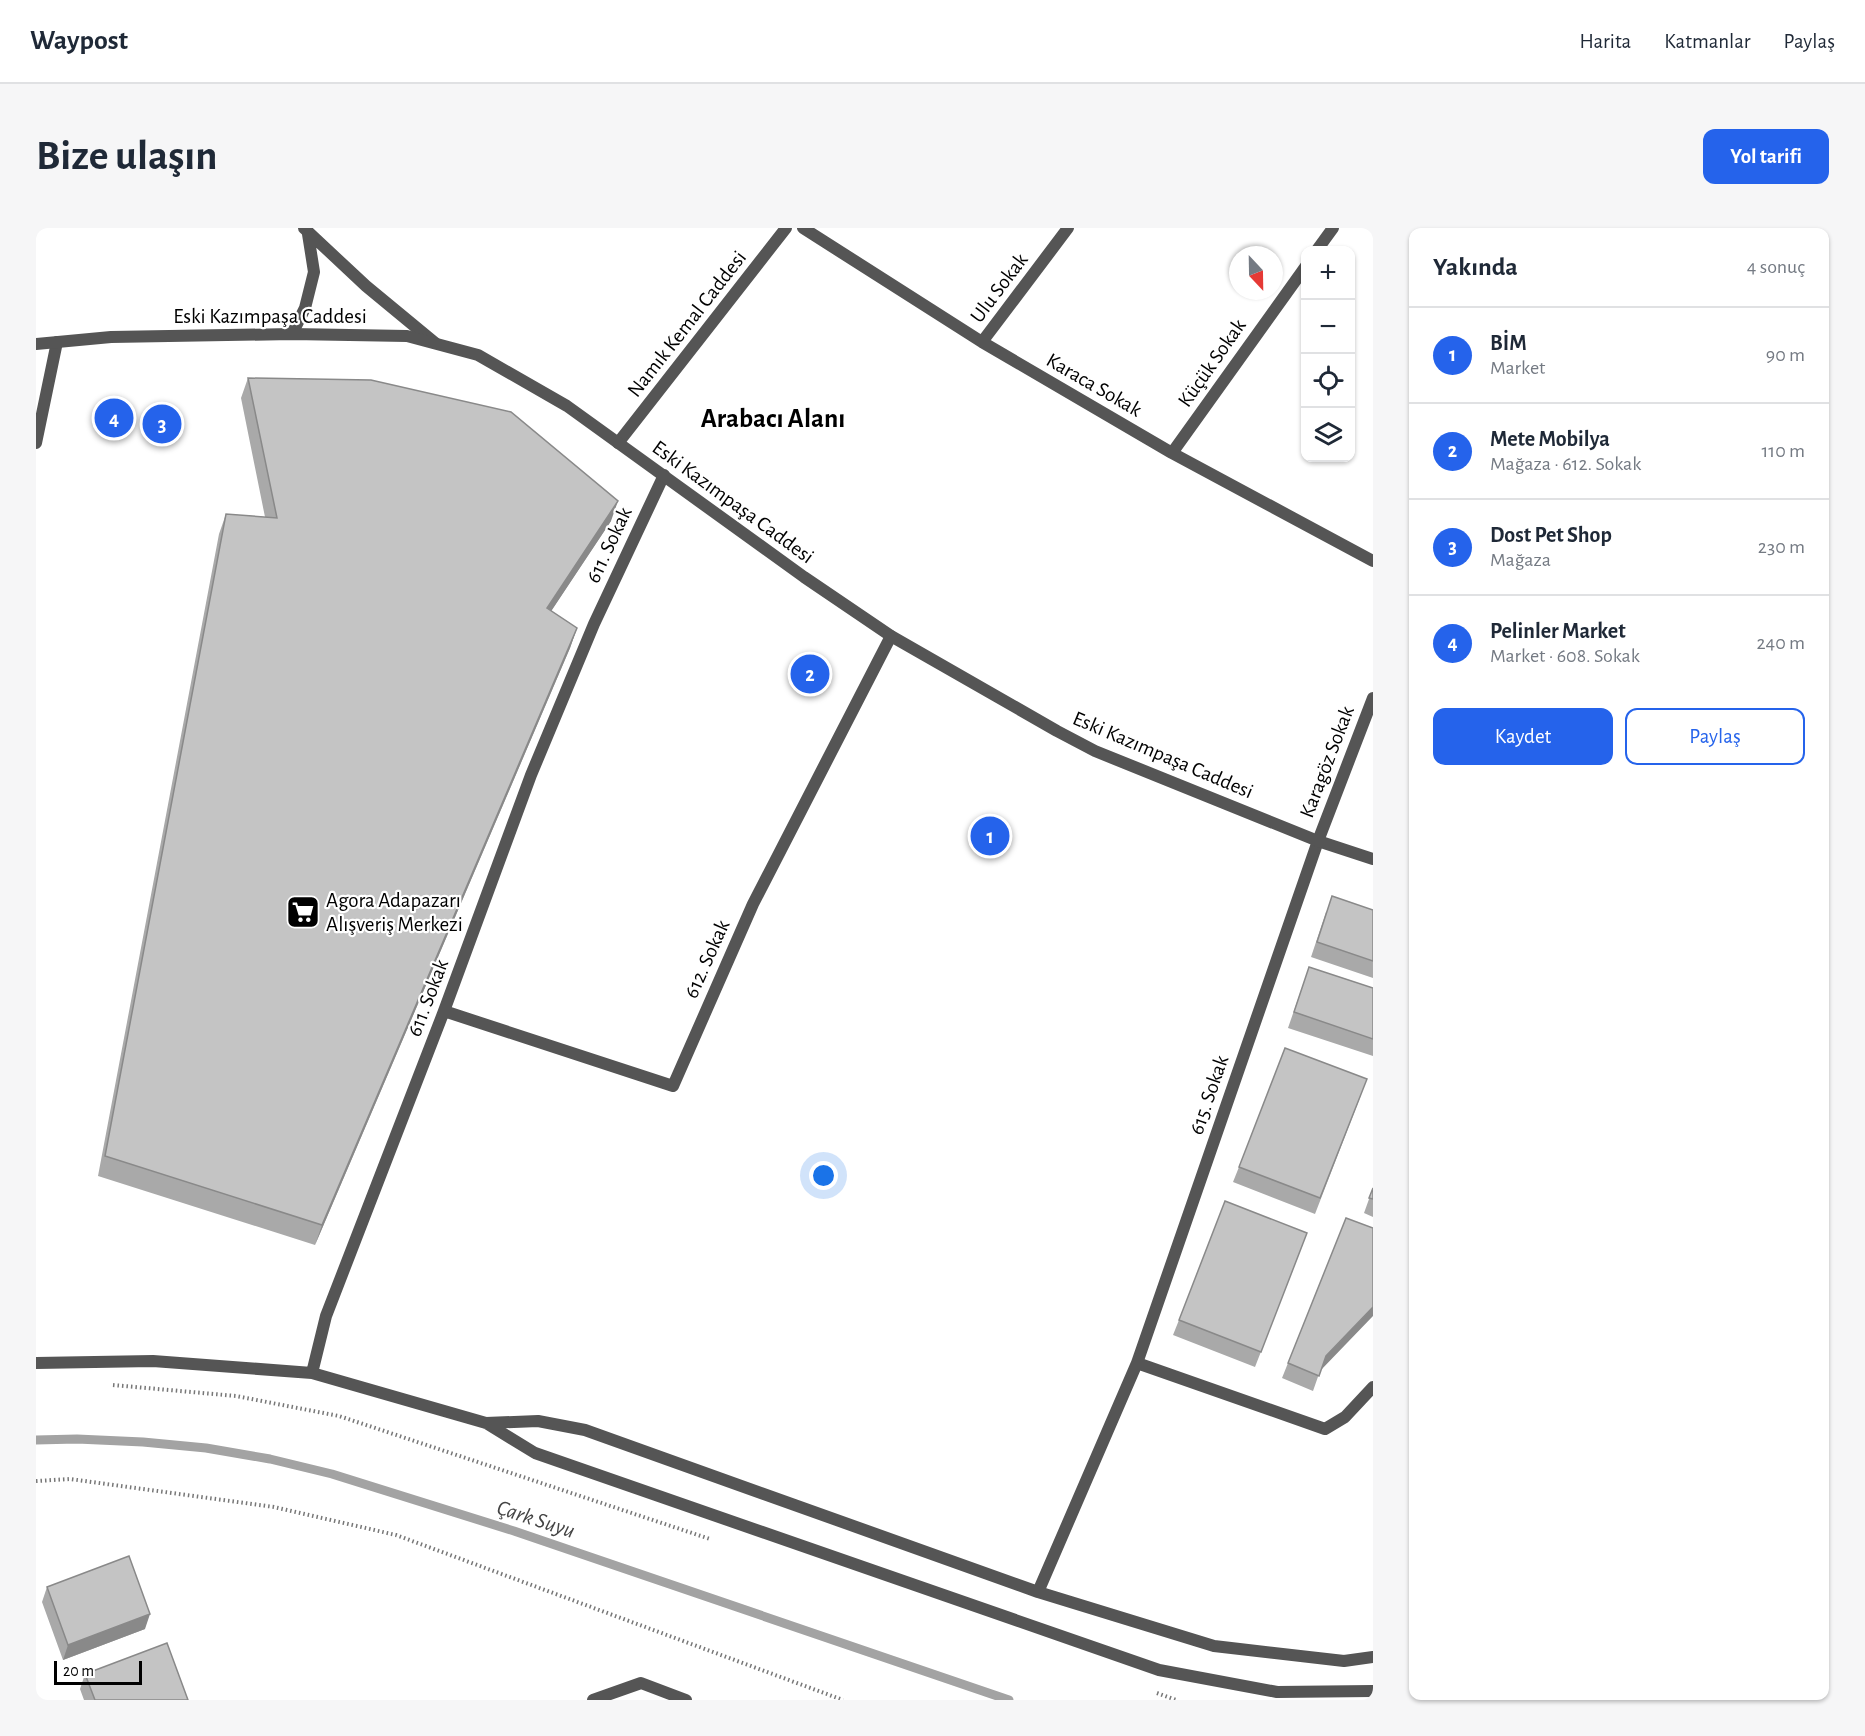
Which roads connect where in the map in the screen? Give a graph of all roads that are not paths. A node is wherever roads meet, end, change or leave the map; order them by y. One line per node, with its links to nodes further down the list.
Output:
1 (786, 228): 14 (street, Namık Kemal Caddesi)
2 (803, 228): 10 (street, Karaca Sokak)
3 (1068, 228): 10 (street, Ulu Sokak)
4 (1333, 228): 6 (street)
5 (306, 231): 8 (street); 11 (street)
6 (1320, 246)
7 (1301, 272): 15 (street, Küçük Sokak)
8 (292, 334): 9 (street, Eski Kazımpaşa Caddesi); 11 (street, Eski Kazımpaşa Caddesi)
9 (57, 342): 12 (street, Eski Kazımpaşa Caddesi); 13 (street)
10 (982, 342): 15 (street, Karaca Sokak)
11 (435, 343): 14 (street, Eski Kazımpaşa Caddesi)
12 (36, 344)
13 (36, 443)
14 (618, 443): 16 (street, Eski Kazımpaşa Caddesi)
15 (1172, 453): 17 (street, Karaca Sokak)
16 (664, 475): 18 (street, Eski Kazımpaşa Caddesi); 22 (street, 611. Sokak)
17 (1373, 561)
18 (891, 636): 20 (street, Eski Kazımpaşa Caddesi); 22 (street, 612. Sokak)
19 (1373, 698): 20 (street, Karagöz Sokak)
20 (1318, 841): 21 (street, Eski Kazımpaşa Caddesi); 24 (street, 615. Sokak)
21 (1373, 859)
22 (444, 1011): 25 (street, 611. Sokak)
23 (36, 1363): 25 (street)
24 (1137, 1363): 26 (street); 28 (street, 615. Sokak)
25 (312, 1373): 27 (street)
26 (1373, 1387)
27 (486, 1423): 28 (street); 30 (street)
28 (1038, 1592): 29 (street)
29 (1373, 1657)
30 (1373, 1691)
31 (593, 1700): 32 (street)
32 (686, 1700)

